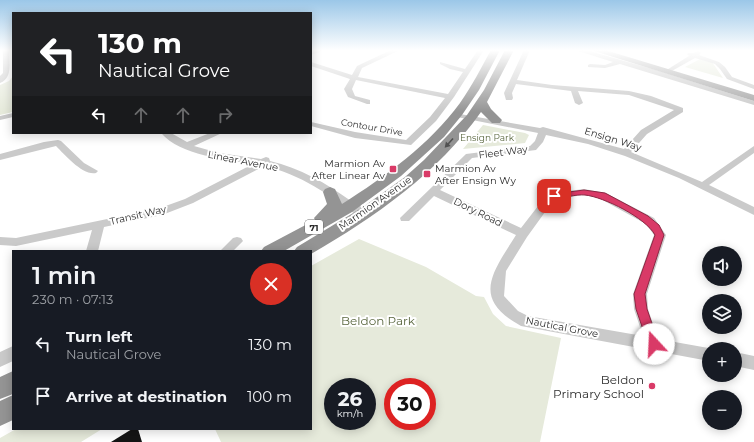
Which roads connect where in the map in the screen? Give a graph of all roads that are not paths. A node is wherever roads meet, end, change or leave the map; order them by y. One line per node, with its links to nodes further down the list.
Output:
1 (6, 71): 13 (street)
2 (327, 71): 12 (street)
3 (357, 71): 12 (street)
4 (468, 71): 18 (street, Contour Drive)
5 (486, 71): 25 (highway, Marmion Avenue / 71)
6 (498, 71): 21 (highway, Marmion Avenue / 71)
7 (518, 71): 14 (street)
8 (650, 71): 24 (street)
9 (676, 71): 20 (main road)
10 (677, 71): 17 (main road)
11 (725, 71): 15 (street)
12 (353, 77): 18 (street); 22 (street)
13 (0, 81)
14 (513, 81): 16 (street); 19 (street)
15 (754, 87)
16 (574, 88): 23 (street); 36 (street)
17 (754, 93)
18 (450, 97): 29 (street, Contour Drive)
19 (509, 98)
20 (754, 98)
21 (481, 100): 25 (highway, Marmion Avenue / 71); 28 (highway)
22 (367, 102)
23 (579, 103)
24 (754, 103)
25 (464, 115): 28 (street, Ensign Way); 30 (street, Ensign Way); 43 (highway, Marmion Avenue / 71)
26 (12, 116): 27 (street)
27 (0, 119)
28 (496, 120): 30 (street, Ensign Way)
29 (312, 124)
30 (543, 132): 36 (street, Ensign Way); 41 (street, Fleet Way)
31 (167, 134): 34 (street, Linear Avenue)
32 (173, 134): 34 (street, Linear Avenue)
33 (216, 134): 34 (street)
34 (188, 145): 38 (street, Linear Avenue)
35 (754, 149): 40 (street)
36 (626, 151): 40 (street, Ensign Way)
37 (0, 157): 39 (street)
38 (264, 162): 42 (street, Linear Avenue); 43 (street, Linear Avenue); 47 (street, Transit Way)
39 (93, 171)
40 (704, 185): 44 (street, Ensign Way); 45 (street, Ensign Way)
41 (434, 191): 46 (street, Fleet Way); 48 (street, Dory Road)
42 (330, 192): 43 (street, Linear Avenue); 51 (highway)
43 (360, 207): 51 (highway, Marmion Avenue / 71); 54 (highway, Marmion Avenue / 71)
44 (754, 207)
45 (754, 211)
46 (404, 218)
47 (99, 224): 49 (street, Transit Way); 52 (street)
48 (523, 234): 55 (street, Nautical Grove); 55 (street, Nautical Grove)
49 (0, 241)
50 (237, 241): 53 (street)
51 (274, 249)
52 (92, 250)
53 (227, 250)
54 (304, 250)
55 (654, 344): 56 (street, Nautical Grove)
56 (702, 353)
57 (12, 354): 58 (street)
58 (0, 360)
59 (742, 360): 60 (street)
60 (754, 363)
61 (12, 382): 62 (highway)
62 (0, 388)
63 (12, 407): 64 (highway)
64 (0, 414)

